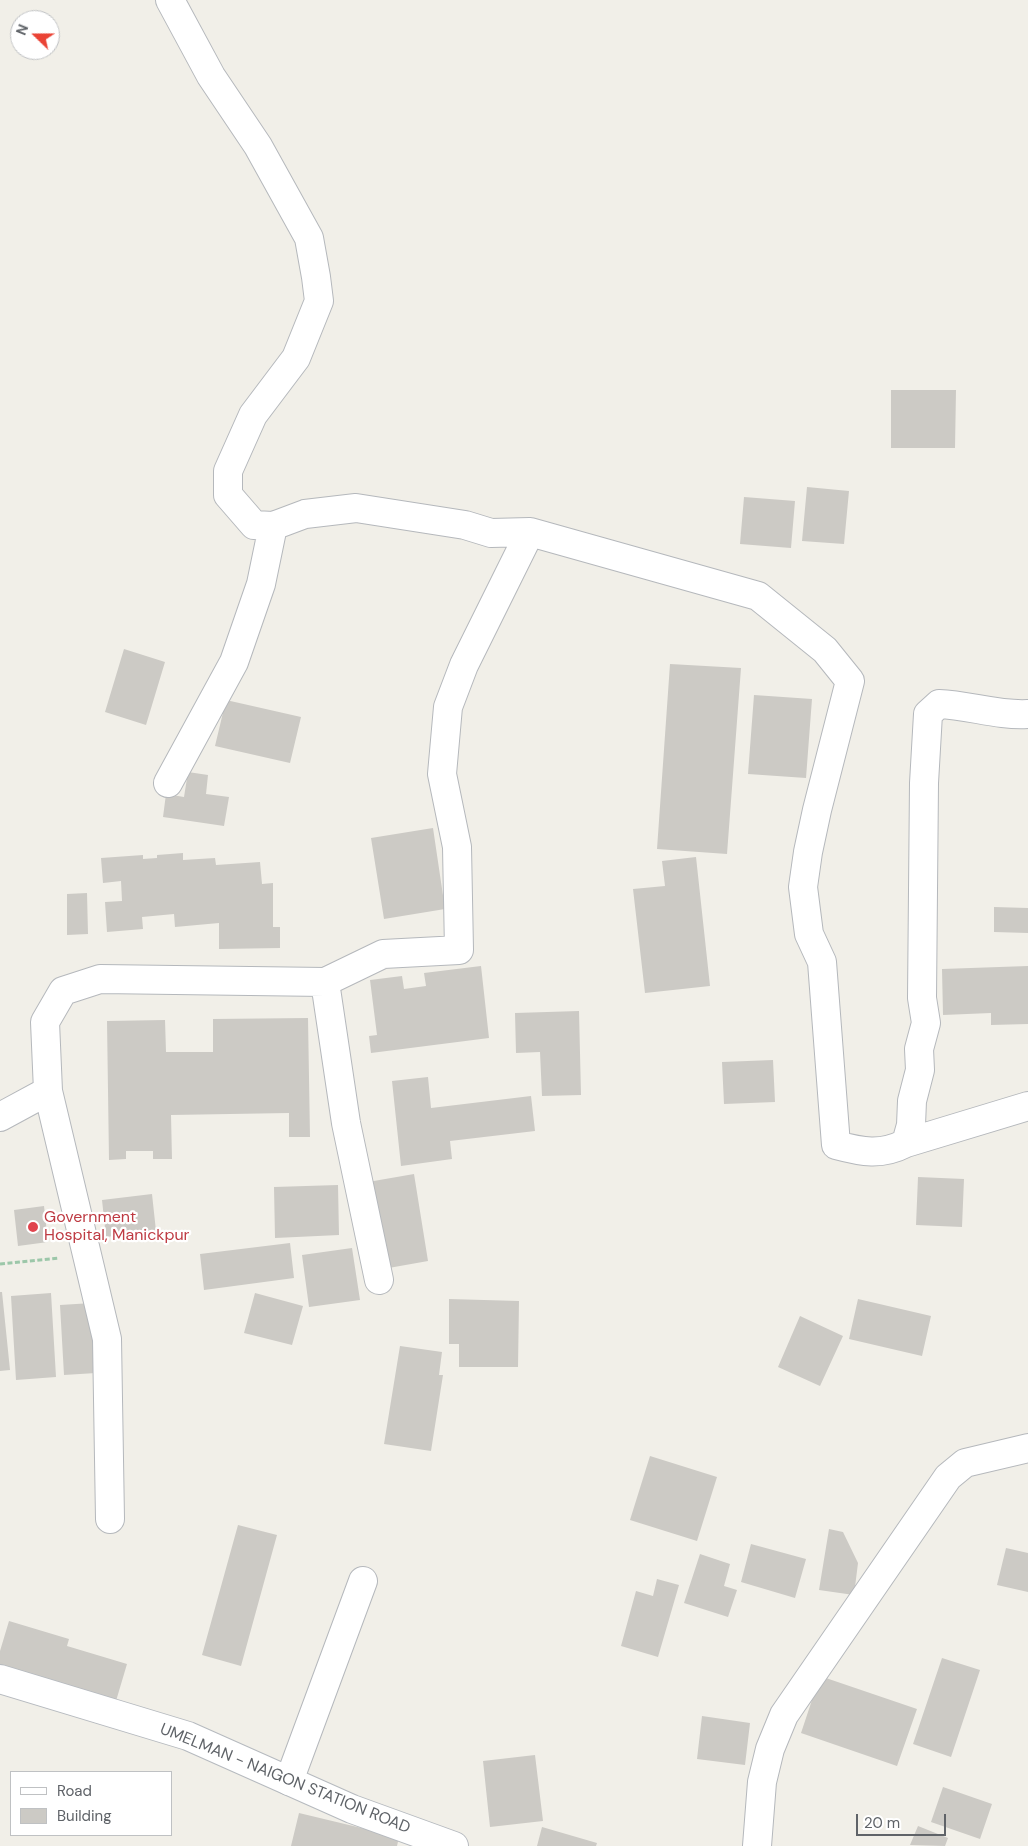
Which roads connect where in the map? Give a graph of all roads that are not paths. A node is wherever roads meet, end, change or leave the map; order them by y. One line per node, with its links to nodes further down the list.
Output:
1 (170, 0): 2 (street)
2 (272, 526): 3 (street); 5 (street)
3 (530, 532): 6 (street); 10 (street)
4 (1028, 714): 10 (street)
5 (168, 783)
6 (325, 982): 7 (street); 11 (street)
7 (48, 1092): 9 (street); 13 (street)
8 (1028, 1106): 10 (street)
9 (0, 1117)
10 (906, 1143)
11 (379, 1280)
12 (1028, 1448): 18 (street)
13 (110, 1519)
14 (363, 1581): 16 (street)
15 (0, 1679): 16 (street, UMELMAN - NAIGON STATION ROAD)
16 (289, 1781): 17 (street, UMELMAN - NAIGON STATION ROAD)
17 (454, 1846)
18 (757, 1846)

